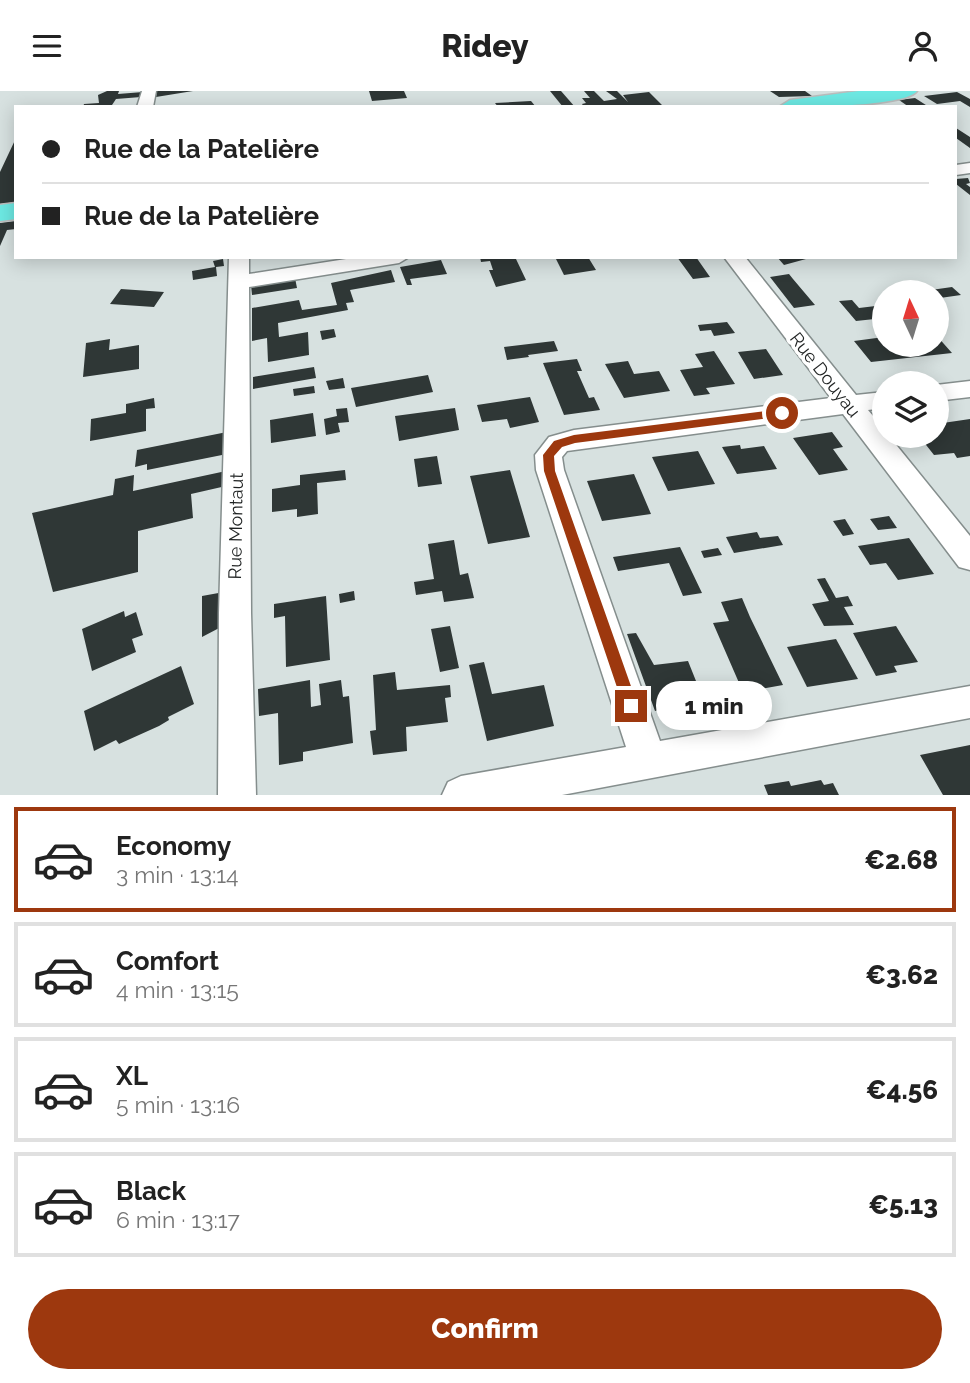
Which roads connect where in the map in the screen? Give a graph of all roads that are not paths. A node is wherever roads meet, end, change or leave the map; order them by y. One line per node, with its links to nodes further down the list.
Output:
1 (906, 91): 2 (main road)
2 (804, 105)
3 (375, 259): 5 (street)
4 (736, 259): 9 (street, Rue Douyau)
5 (240, 270): 13 (street, Rue Montaut)
6 (970, 389): 7 (street)
7 (949, 391)
8 (872, 402): 9 (street)
9 (849, 405): 10 (street, Rue Douyau); 12 (street)
10 (970, 558)
11 (970, 702): 12 (street)
12 (649, 760): 14 (street)
13 (237, 795)
14 (461, 795)

